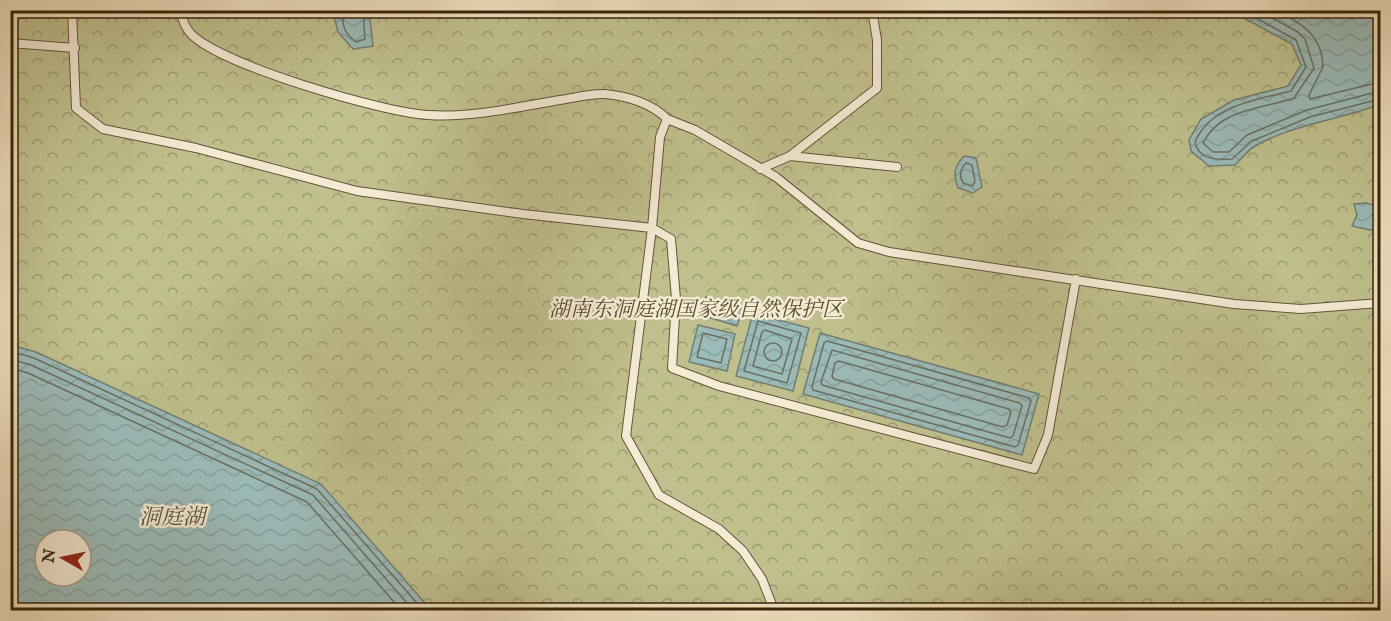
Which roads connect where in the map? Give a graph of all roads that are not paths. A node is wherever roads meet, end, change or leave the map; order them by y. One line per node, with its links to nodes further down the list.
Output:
1 (72, 10): 5 (street)
2 (181, 10): 6 (street)
3 (872, 10): 7 (street)
4 (10, 43): 5 (street)
5 (75, 48): 10 (street)
6 (667, 119): 9 (street); 10 (street)
7 (790, 156): 8 (street); 9 (street)
8 (897, 167)
9 (760, 169): 11 (street)
10 (652, 228): 11 (street); 13 (street)
11 (1076, 279): 12 (street)
12 (1380, 303)
13 (774, 610)

